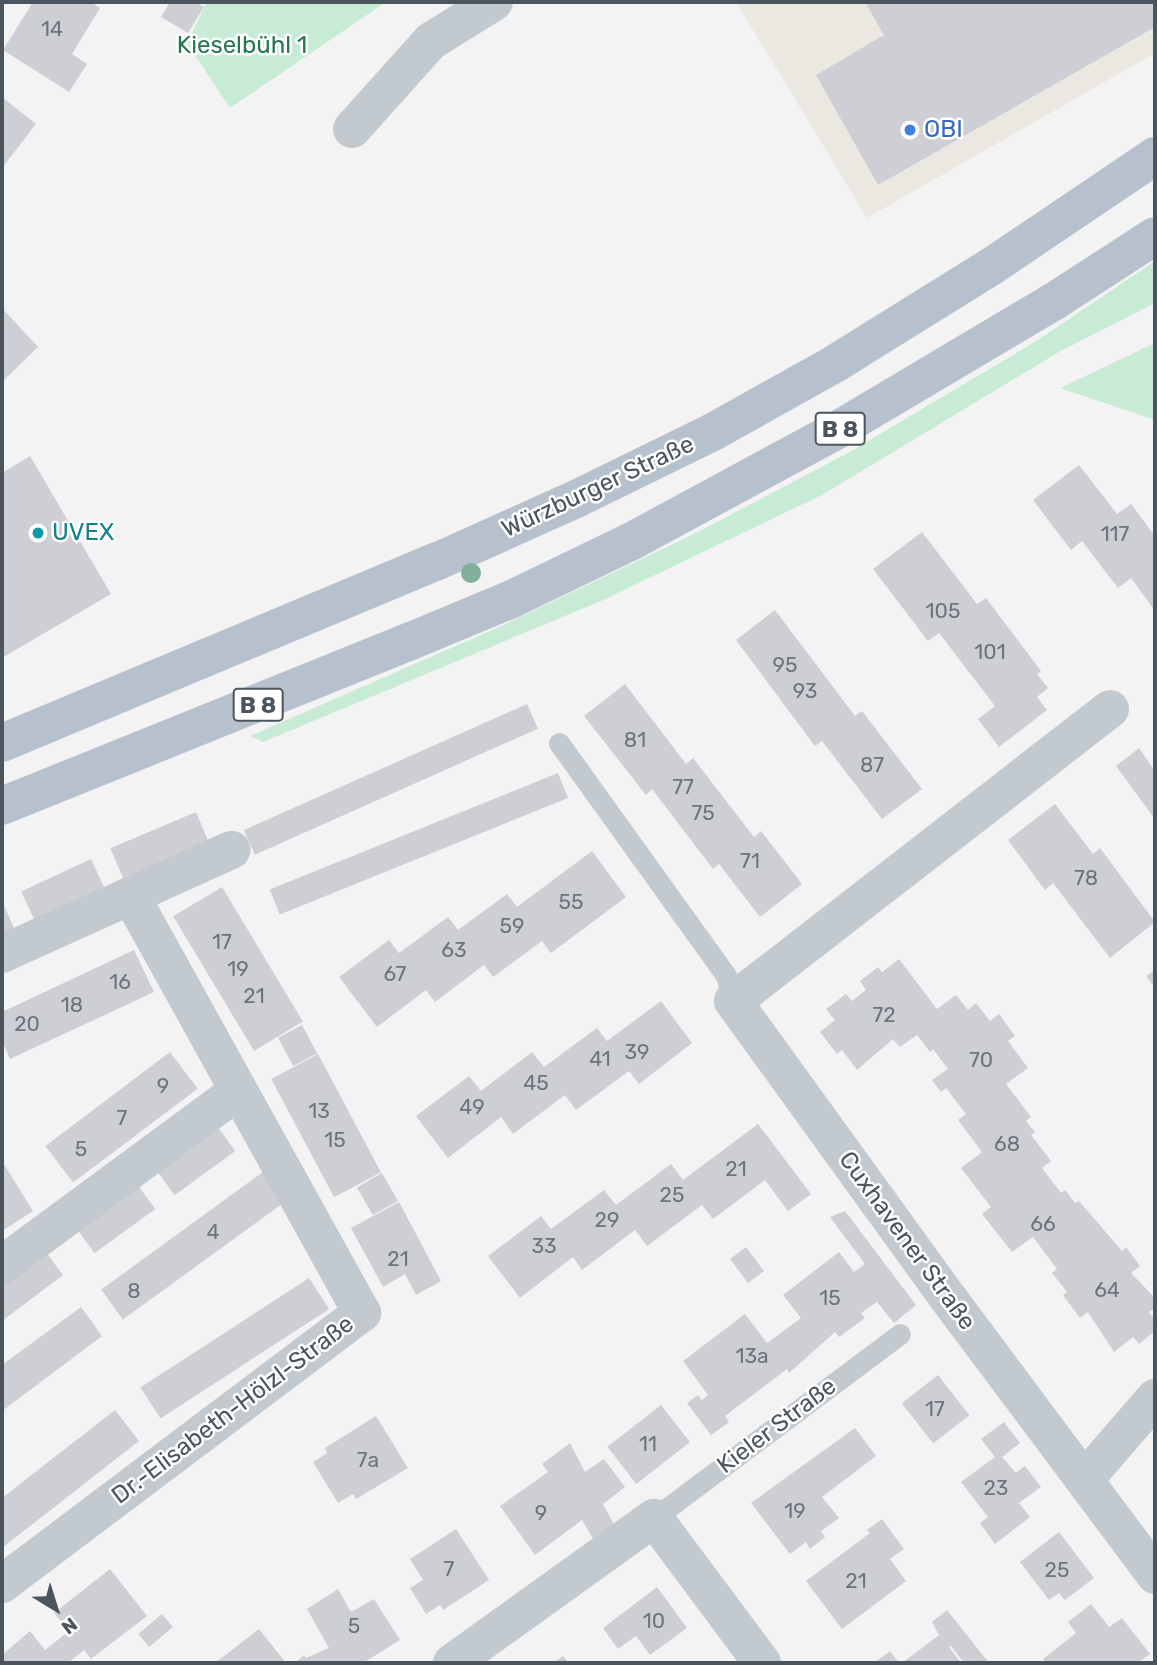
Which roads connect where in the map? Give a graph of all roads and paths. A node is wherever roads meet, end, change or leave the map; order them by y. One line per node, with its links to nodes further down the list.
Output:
1 (494, 2): 2 (street)
2 (352, 129)
3 (1155, 156): 6 (main road, Würzburger Straße / B 8)
4 (1155, 236): 8 (main road, B 8)
5 (1110, 709): 12 (street)
6 (2, 743)
7 (559, 743): 12 (lane, Cuxhavener Straße)
8 (2, 806)
9 (231, 850): 10 (street)
10 (131, 897): 11 (street); 13 (street)
11 (2, 954)
12 (733, 1000): 17 (street, Cuxhavener Straße)
13 (239, 1091): 14 (street); 20 (street, Dr.-Elisabeth-Hölzl-Straße)
14 (2, 1265)
15 (900, 1334): 18 (lane, Kieler Straße)
16 (1155, 1398): 17 (street)
17 (1085, 1479): 19 (street, Cuxhavener Straße)
18 (654, 1518): 21 (street, Kieler Straße); 22 (street)
19 (1155, 1575)
20 (2, 1584)
21 (452, 1663)
22 (762, 1663)

